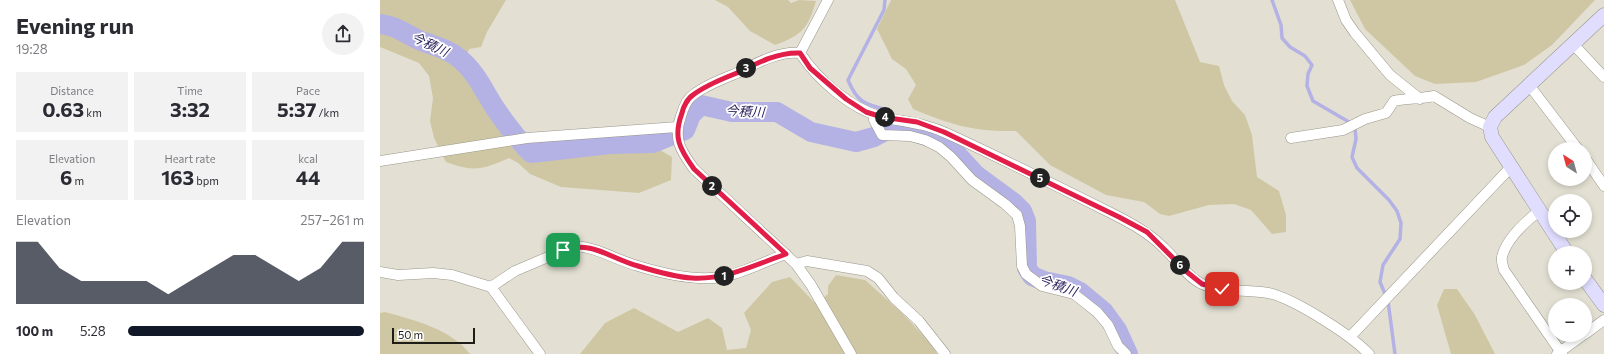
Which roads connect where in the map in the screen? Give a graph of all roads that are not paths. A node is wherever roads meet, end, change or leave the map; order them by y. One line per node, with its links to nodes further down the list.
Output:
1 (828, 0): 5 (street)
2 (1338, 0): 8 (street)
3 (1604, 15): 4 (street)
4 (1573, 44): 6 (street); 7 (street)
5 (800, 53): 9 (street); 10 (street)
6 (1604, 77)
7 (1529, 85): 11 (street); 13 (street)
8 (1420, 100): 11 (street); 12 (street)
9 (874, 114): 28 (street); 34 (street)
10 (677, 127): 14 (street); 20 (street)
11 (1490, 127): 15 (street)
12 (1291, 138)
13 (1573, 142)
14 (380, 161)
15 (1511, 167): 18 (street); 28 (street)
16 (1592, 168): 17 (street)
17 (1604, 186)
18 (1539, 211): 19 (street); 30 (street)
19 (1562, 246)
20 (786, 254): 21 (street); 23 (street)
21 (796, 264): 32 (street); 33 (street)
22 (380, 272): 23 (street)
23 (491, 287): 31 (street)
24 (1592, 289): 25 (street)
25 (1604, 305)
26 (1604, 320): 27 (street)
27 (1592, 328)
28 (1350, 337): 35 (street)
29 (1574, 342): 30 (street)
30 (1560, 353)
31 (540, 354)
32 (851, 354)
33 (946, 354)
34 (1126, 354)
35 (1369, 354)

